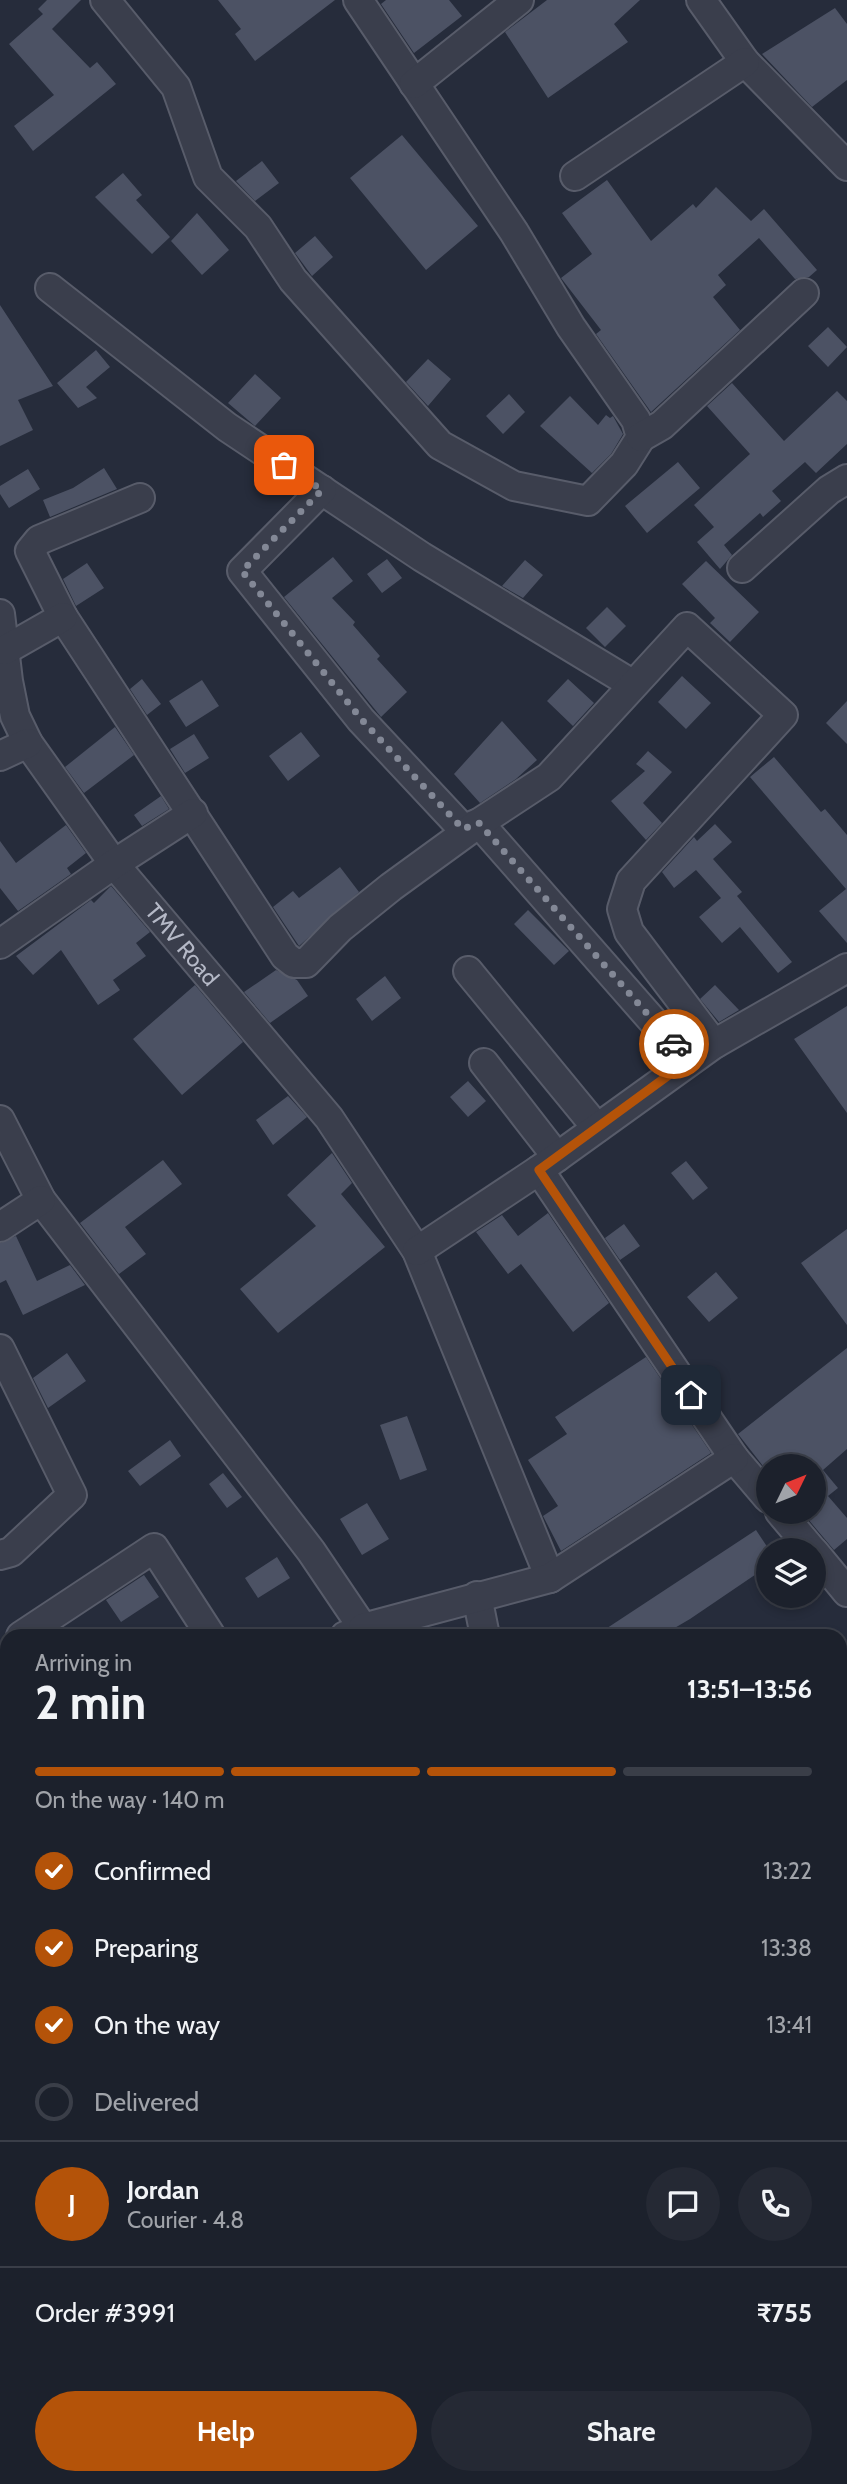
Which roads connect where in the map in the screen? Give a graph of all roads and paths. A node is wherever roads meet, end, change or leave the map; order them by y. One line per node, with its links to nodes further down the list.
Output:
1 (105, 0): 11 (street)
2 (358, 0): 6 (street)
3 (519, 0): 6 (street)
4 (701, 0): 5 (street)
5 (745, 62): 7 (street); 8 (street)
6 (414, 84): 11 (street)
7 (847, 166)
8 (575, 176)
9 (50, 288): 13 (street)
10 (804, 293): 11 (street)
11 (641, 437)
12 (847, 480): 15 (street)
13 (322, 490): 19 (street); 23 (street)
14 (141, 498): 17 (street)
15 (742, 568)
16 (0, 614): 18 (street, TMV Road)
17 (63, 617): 18 (street); 22 (street)
18 (5, 650): 20 (street, TMV Road)
19 (632, 684): 23 (street); 28 (street)
20 (28, 743): 21 (street); 24 (street, TMV Road)
21 (0, 756)
22 (193, 813): 23 (street); 24 (street)
23 (479, 823): 29 (street)
24 (114, 864): 25 (street); 36 (street, TMV Road)
25 (0, 944)
26 (847, 968): 28 (street)
27 (468, 971): 32 (street)
28 (714, 1044): 29 (street)
29 (688, 1061): 32 (street)
30 (484, 1063): 33 (street)
31 (0, 1120): 34 (street)
32 (597, 1128): 33 (street)
33 (548, 1164): 36 (street); 38 (street)
34 (41, 1200): 35 (street); 49 (street)
35 (0, 1227)
36 (417, 1251): 44 (street, TMV Road)
37 (0, 1349): 42 (street)
38 (734, 1458): 39 (street); 44 (street)
39 (756, 1484)
40 (790, 1524): 41 (street)
41 (802, 1538)
42 (0, 1555)
43 (826, 1567): 45 (street)
44 (550, 1578): 46 (street)
45 (847, 1592)
46 (477, 1596): 50 (street); 51 (street)
47 (32, 1629): 48 (street)
48 (206, 1629)
49 (352, 1629)
50 (364, 1629)
51 (484, 1629)

